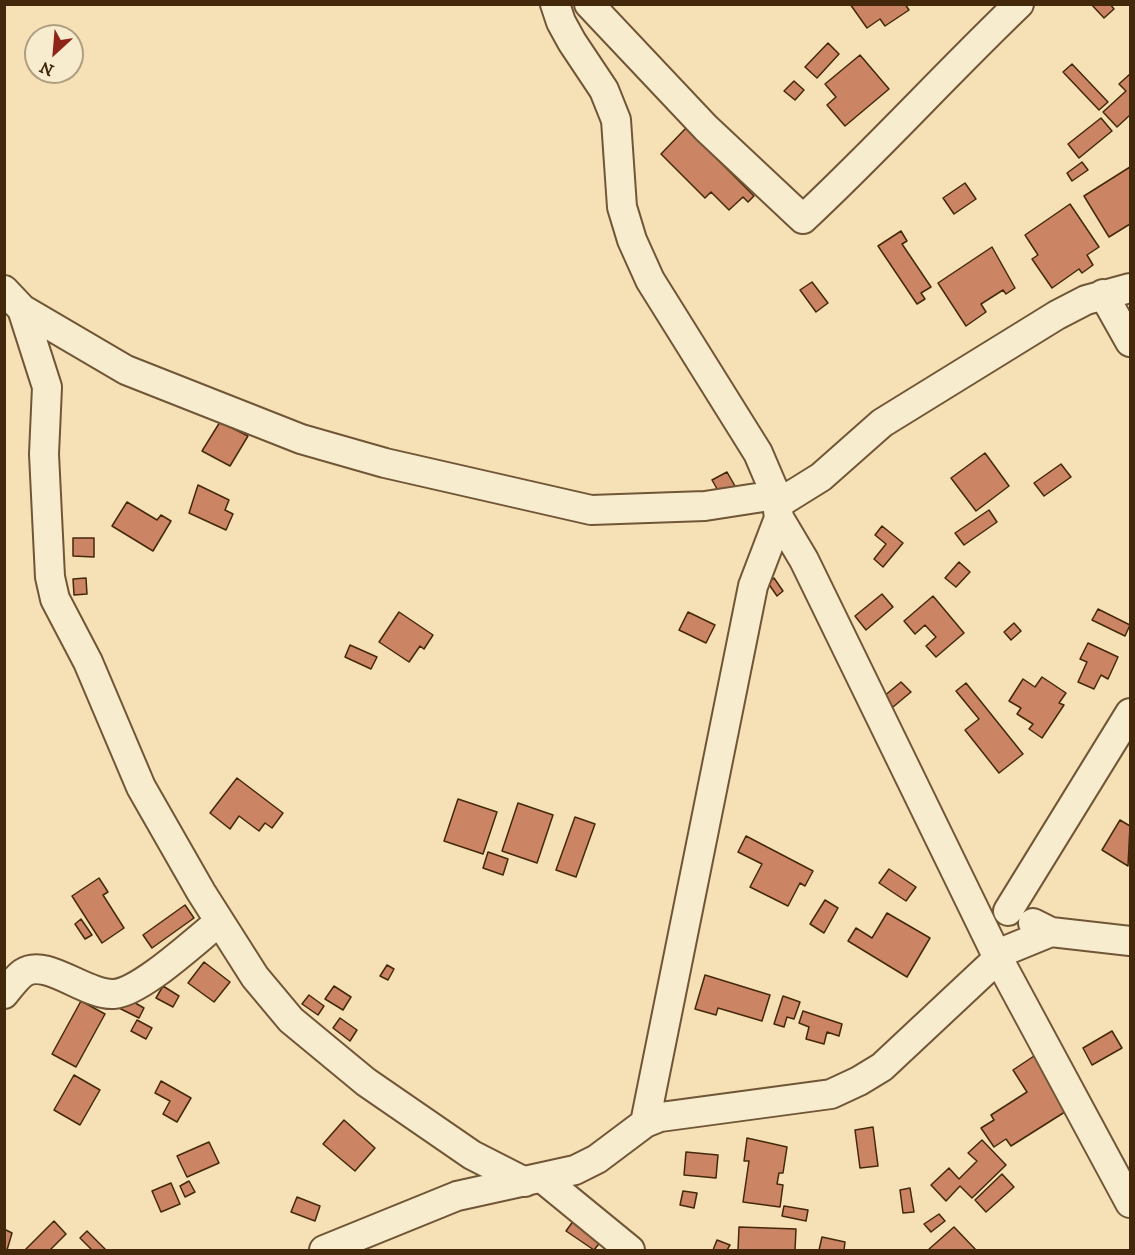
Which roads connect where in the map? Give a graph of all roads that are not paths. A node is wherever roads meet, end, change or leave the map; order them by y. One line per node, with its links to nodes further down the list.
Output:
1 (555, 4): 8 (street)
2 (589, 4): 3 (street)
3 (1019, 4)
4 (1131, 288): 5 (street)
5 (1102, 294): 7 (street); 8 (street)
6 (13, 300): 8 (street); 12 (street)
7 (1131, 342)
8 (778, 506): 10 (street); 17 (street)
9 (1131, 713): 11 (street)
10 (951, 862): 11 (street); 15 (street)
11 (1008, 911): 13 (street)
12 (219, 922): 16 (street); 18 (street)
13 (1051, 932): 14 (street); 15 (street)
14 (1131, 941)
15 (998, 958): 17 (street); 21 (street)
16 (4, 994)
17 (645, 1123): 19 (street)
18 (472, 1155): 19 (street); 20 (street)
19 (533, 1180): 20 (street); 23 (street)
20 (457, 1196): 22 (street)
21 (1131, 1203)
22 (324, 1251)
23 (630, 1251)

